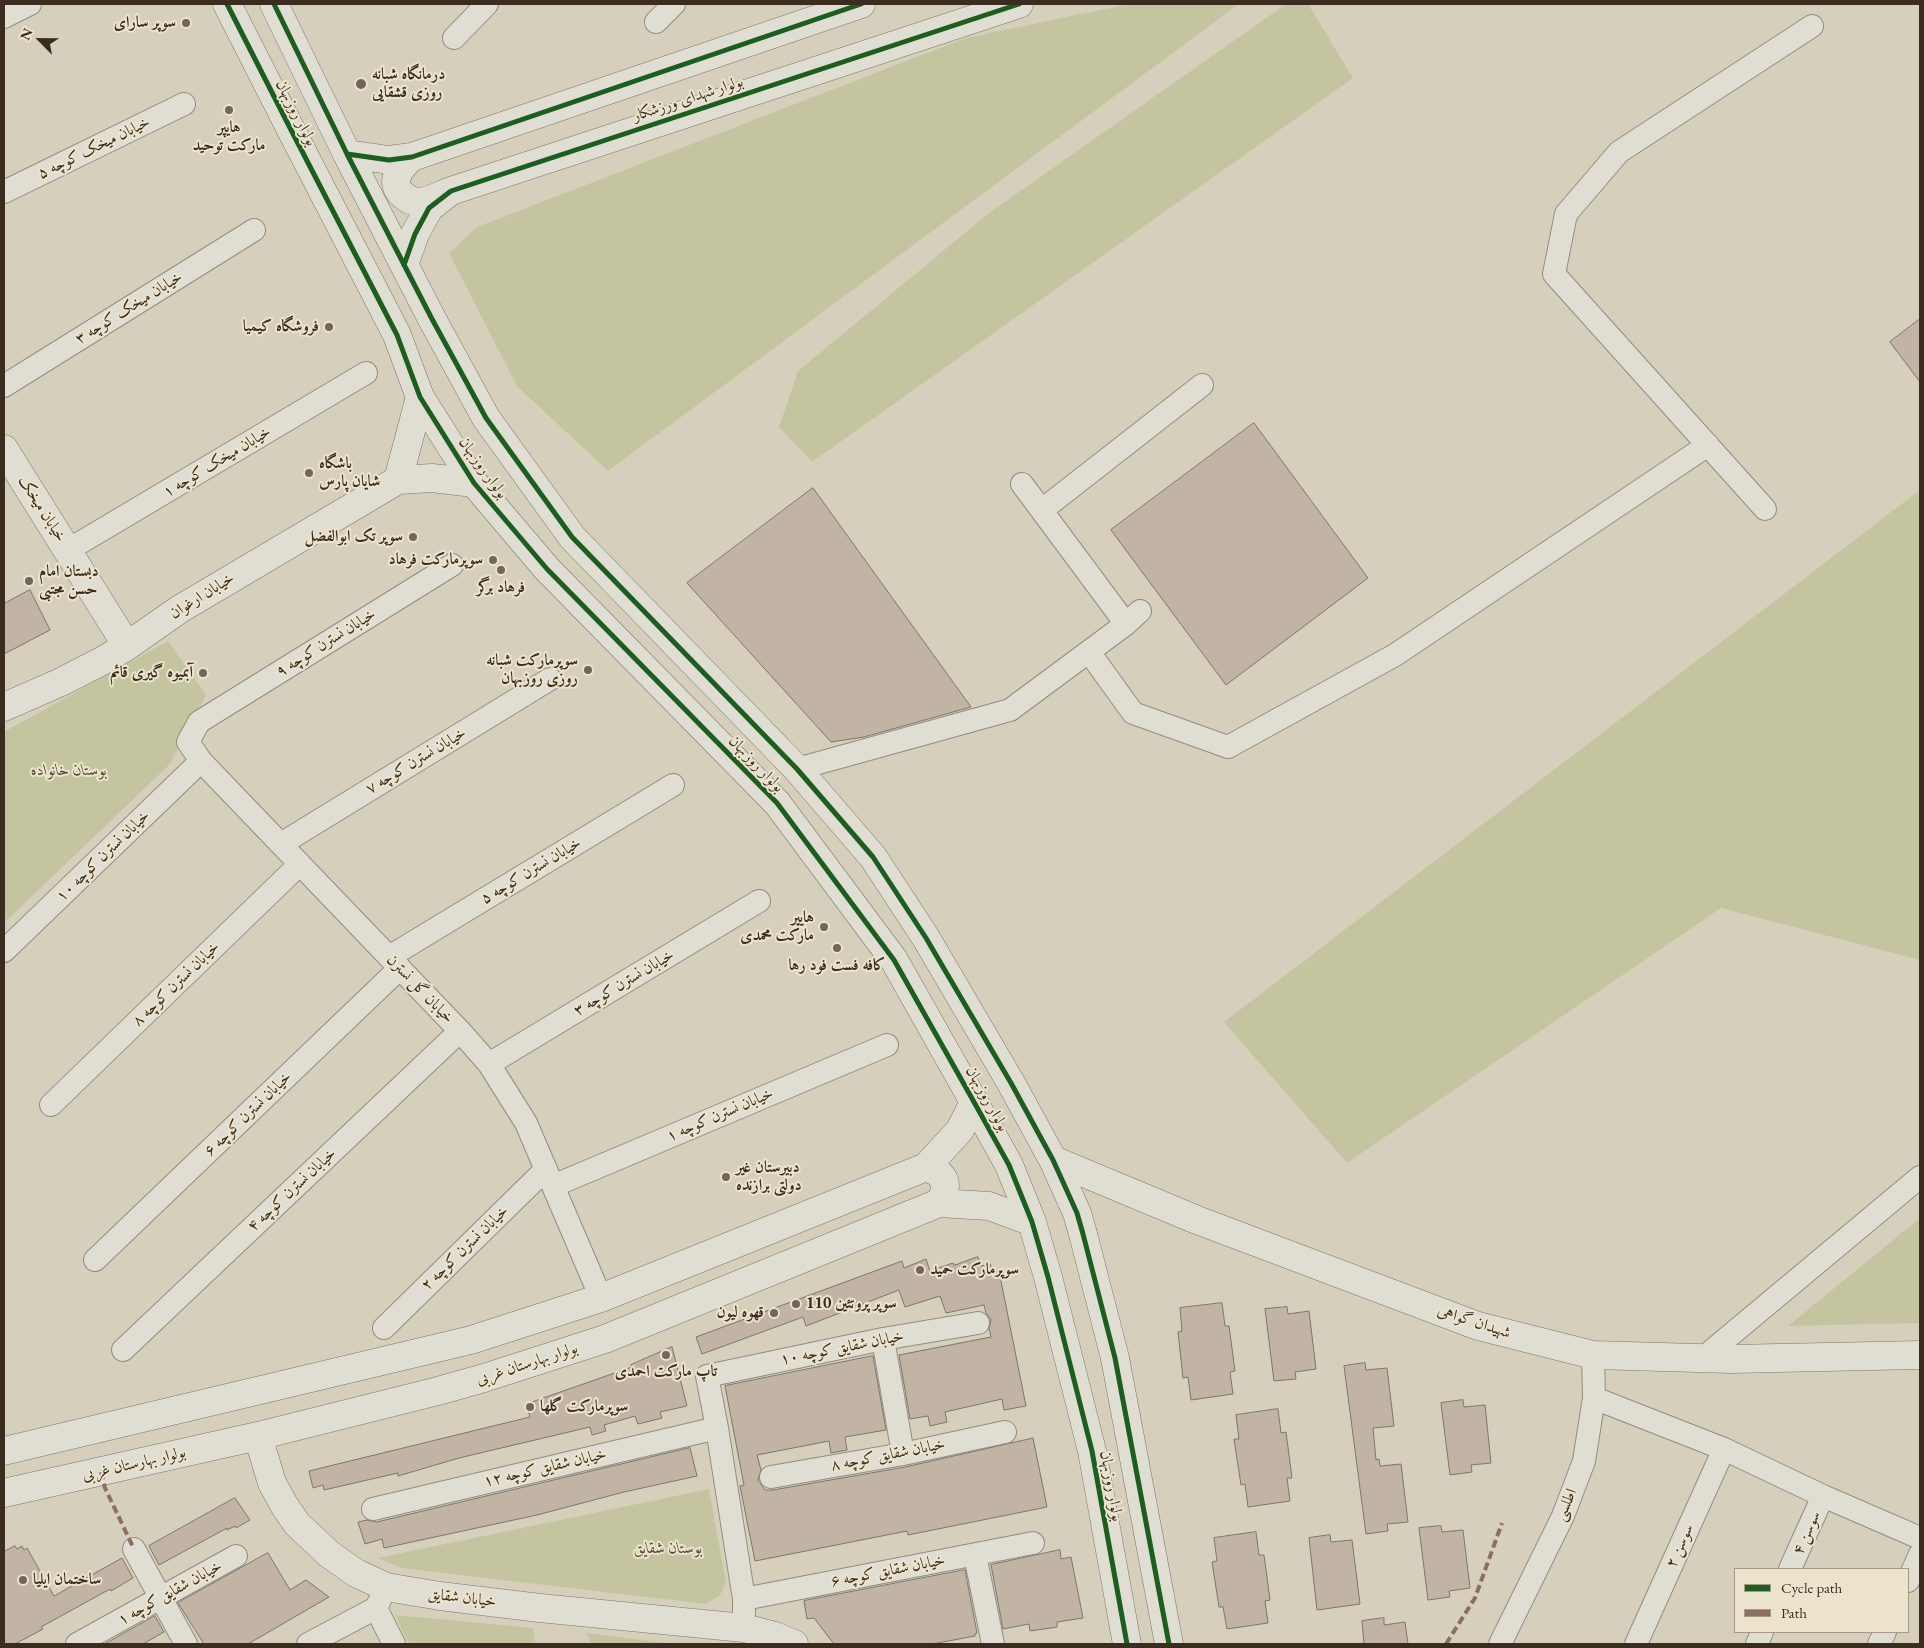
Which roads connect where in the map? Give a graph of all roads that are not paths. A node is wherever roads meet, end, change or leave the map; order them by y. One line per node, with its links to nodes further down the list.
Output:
1 (30, 4): 8 (street)
2 (227, 4): 22 (main road, بولوار روزبهان)
3 (274, 4): 13 (main road, بولوار روزبهان)
4 (487, 4): 11 (street)
5 (674, 4): 9 (street)
6 (861, 4): 14 (main road, بولوار شهدای ورزشکار)
7 (1019, 4): 15 (main road, بولوار شهدای ورزشکار)
8 (4, 16)
9 (656, 22)
10 (1812, 26): 23 (street)
11 (454, 38)
12 (184, 104): 16 (street, خیابان میخک کوچه ۵)
13 (347, 154): 14 (main road, بولوار شهدای ورزشکار); 18 (main road, بولوار روزبهان)
14 (412, 157): 15 (main road)
15 (452, 191): 18 (main road, بولوار شهدای ورزشکار)
16 (4, 192)
17 (254, 230): 21 (street, خیابان میخک کوچه ۳)
18 (404, 265): 38 (main road, بولوار روزبهان)
19 (366, 374): 30 (street, خیابان میخک کوچه ۱)
20 (1202, 385): 29 (street)
21 (4, 386)
22 (420, 397): 25 (main road); 26 (main road, بولوار روزبهان)
23 (1708, 445): 28 (street); 33 (street)
24 (4, 450): 30 (main road, خیابان میخک)
25 (398, 480): 26 (main road); 32 (main road, خیابان ارغوان)
26 (474, 483): 48 (main road, بولوار روزبهان)
27 (1022, 484): 29 (street)
28 (1765, 509)
29 (1042, 510): 33 (street)
30 (68, 550): 32 (main road, خیابان میخک)
31 (452, 565): 36 (street, خیابان نسترن کوچه ۹)
32 (127, 646): 35 (main road, خیابان ارغوان)
33 (1089, 652): 38 (street)
34 (550, 679): 40 (street, خیابان نسترن کوچه ۷)
35 (4, 707)
36 (199, 722): 37 (street, خیابان گل نسترن)
37 (201, 761): 40 (street, خیابان گل نسترن); 43 (street, خیابان نسترن کوچه ۱۰)
38 (798, 769): 50 (main road, بولوار روزبهان)
39 (672, 786): 44 (street, خیابان نسترن کوچه ۵)
40 (281, 844): 41 (street, خیابان گل نسترن)
41 (300, 864): 44 (street, خیابان گل نسترن); 49 (street, خیابان نسترن کوچه ۸)
42 (759, 902): 47 (street, خیابان نسترن کوچه ۳)
43 (4, 951)
44 (395, 963): 45 (street, خیابان گل نسترن); 56 (street, خیابان نسترن کوچه ۶)
45 (460, 1031): 47 (street, خیابان گل نسترن); 61 (street, خیابان نسترن کوچه ۴)
46 (887, 1045): 52 (street, خیابان نسترن کوچه ۱)
47 (488, 1064): 52 (street, خیابان گل نسترن)
48 (974, 1102): 51 (main road); 55 (main road, بولوار روزبهان)
49 (51, 1105)
50 (1052, 1160): 62 (main road, شهیدان گواهی); 69 (main road, بولوار روزبهان)
51 (926, 1167): 54 (main road); 57 (main road)
52 (549, 1177): 57 (street, خیابان گل نسترن); 59 (street, خیابان نسترن کوچه ۲)
53 (1920, 1177): 64 (street)
54 (939, 1203): 55 (main road, بولوار بهارستان غربی); 68 (main road, بولوار بهارستان غربی)
55 (1032, 1222): 71 (main road, بولوار روزبهان)
56 (95, 1260)
57 (601, 1298): 72 (main road)
58 (978, 1323): 60 (street, خیابان شقایق کوچه ۱۰)
59 (384, 1328)
60 (883, 1339): 66 (street, خیابان شقایق کوچه ۱۰); 73 (street)
61 (123, 1350)
62 (1593, 1355): 64 (main road, شهیدان گواهی); 65 (street, اطلسی)
63 (1920, 1355): 64 (main road, شهیدان گواهی)
64 (1703, 1358)
65 (1594, 1398): 70 (street); 90 (street, اطلسی)
66 (717, 1428): 77 (street, خیابان شقایق کوچه ۱۲); 88 (street)
67 (1004, 1432): 73 (street, خیابان شقایق کوچه ۸)
68 (258, 1436): 75 (main road, بولوار بهارستان غربی); 86 (main road, خیابان شقایق)
69 (1131, 1440): 71 (main road); 98 (main road, بولوار روزبهان)
70 (1724, 1448): 76 (street); 99 (street, سوسن ۲)
71 (1092, 1450): 97 (main road, بولوار روزبهان)
72 (4, 1451)
73 (903, 1454): 74 (street, خیابان شقایق کوچه ۸)
74 (771, 1477)
75 (4, 1493)
76 (1823, 1496): 78 (street); 84 (street, سوسن ۴)
77 (373, 1509)
78 (1920, 1538)
79 (1033, 1543): 82 (street, خیابان شقایق کوچه ۶)
80 (134, 1549): 87 (street)
81 (1920, 1554): 85 (street)
82 (975, 1555): 88 (street, خیابان شقایق کوچه ۶); 96 (street)
83 (236, 1556): 87 (street, خیابان شقایق کوچه ۱)
84 (1790, 1568)
85 (1909, 1579)
86 (381, 1598): 89 (main road, خیابان شقایق); 93 (street); 94 (street)
87 (160, 1599): 91 (street, خیابان شقایق کوچه ۱); 92 (street)
88 (744, 1599): 89 (street)
89 (744, 1628): 95 (main road, خیابان شقایق)
90 (1505, 1643)
91 (77, 1644)
92 (186, 1644)
93 (308, 1644)
94 (394, 1644)
95 (794, 1644)
96 (993, 1644)
97 (1127, 1644)
98 (1169, 1644)
99 (1636, 1644)

